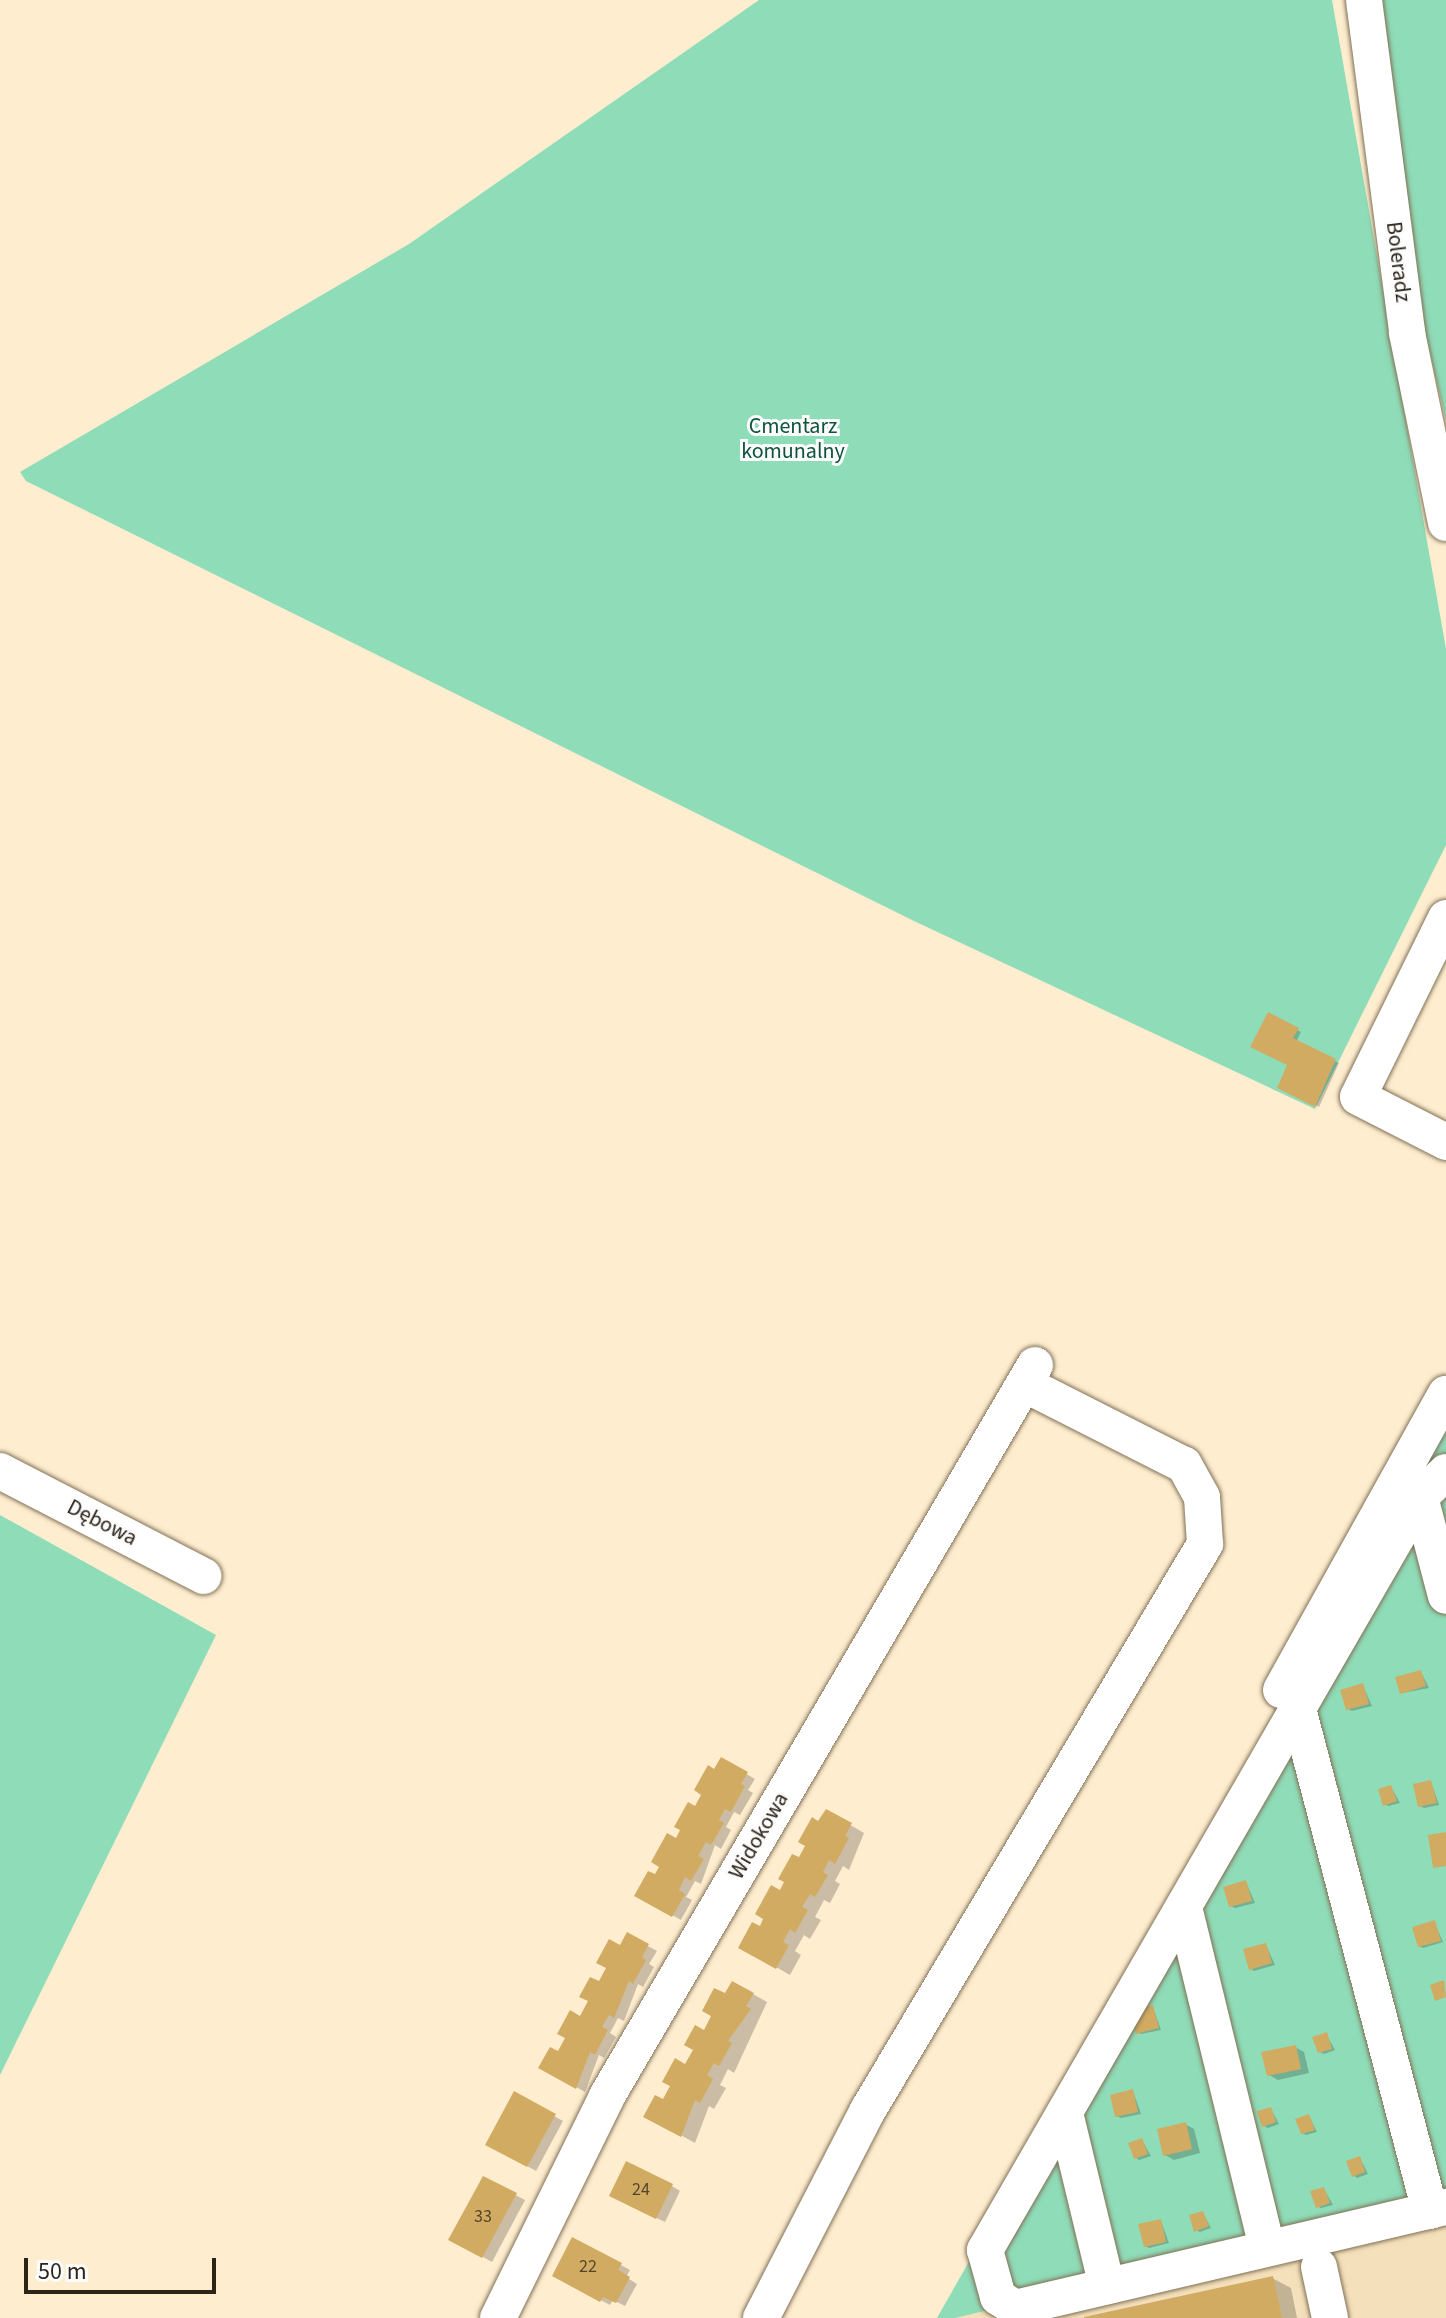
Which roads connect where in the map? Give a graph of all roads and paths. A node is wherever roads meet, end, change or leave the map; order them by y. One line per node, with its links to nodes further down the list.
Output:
1 (1364, 0): 2 (street, Boleradz)
2 (1446, 523)
3 (1446, 918): 4 (street)
4 (1446, 1142)
5 (1446, 1394): 13 (street)
6 (0, 1471): 9 (street, Dębowa)
7 (1446, 1472): 8 (street)
8 (1420, 1497): 10 (street); 11 (street)
9 (203, 1576)
10 (1446, 1596)
11 (1298, 1709): 12 (street); 15 (street)
12 (1184, 1907): 14 (street); 16 (street)
13 (1104, 2006)
14 (1065, 2113): 18 (street); 18 (street)
15 (1438, 2209): 16 (street)
16 (1267, 2248): 18 (street)
17 (1319, 2267): 21 (street)
18 (1107, 2286)
19 (498, 2318): 20 (street, Widokowa)
20 (761, 2318)
21 (1330, 2318)

